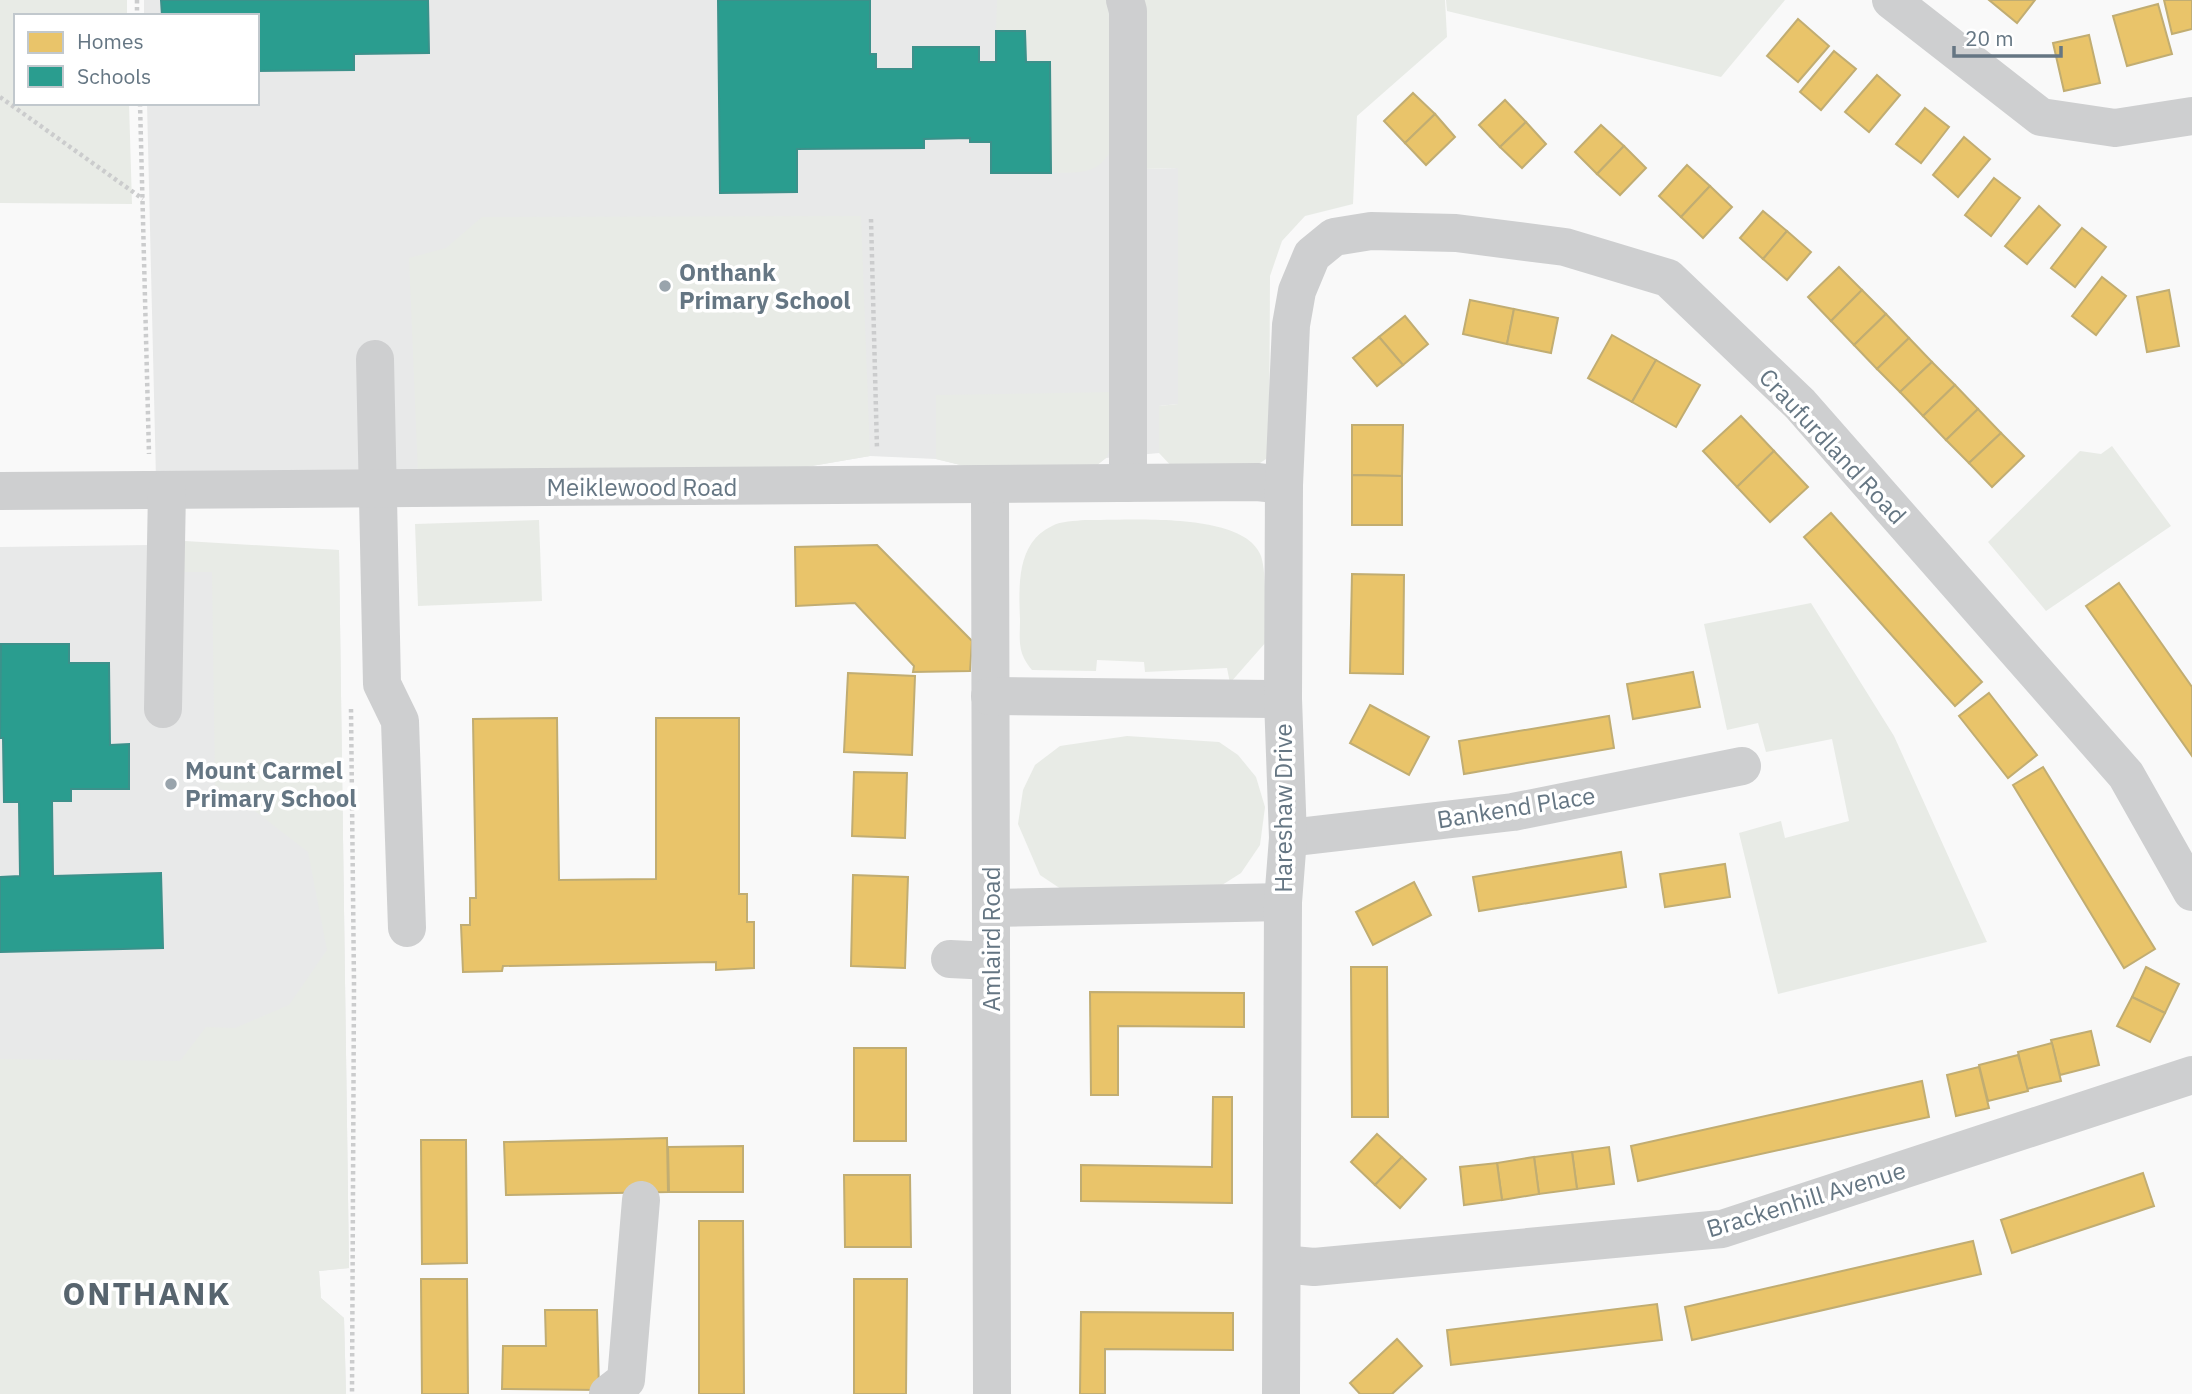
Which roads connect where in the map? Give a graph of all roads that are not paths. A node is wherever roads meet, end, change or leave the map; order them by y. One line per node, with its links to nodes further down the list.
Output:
1 (1125, 0): 6 (street)
2 (1891, 0): 3 (street)
3 (2192, 116)
4 (1334, 237): 8 (street, Hareshaw Drive); 17 (street, Craufurdland Road)
5 (375, 359): 9 (street)
6 (1128, 483): 7 (street, Meiklewood Road); 8 (street, Meiklewood Road)
7 (990, 484): 9 (street, Meiklewood Road); 12 (street, Amlaird Road)
8 (1284, 485): 13 (street, Hareshaw Drive)
9 (377, 488): 10 (street, Meiklewood Road); 20 (street)
10 (159, 490): 11 (street, Meiklewood Road); 14 (street)
11 (0, 491)
12 (990, 695): 13 (street); 19 (street, Amlaird Road)
13 (1283, 699): 16 (street, Hareshaw Drive)
14 (163, 709)
15 (1742, 766): 16 (street, Bankend Place)
16 (1288, 838): 18 (street, Hareshaw Drive)
17 (2192, 892)
18 (1283, 902): 19 (street); 25 (street, Hareshaw Drive)
19 (991, 908): 22 (street, Amlaird Road)
20 (407, 928)
21 (950, 959): 22 (street)
22 (991, 961): 27 (street, Amlaird Road)
23 (2192, 1076): 25 (street, Brackenhill Avenue)
24 (641, 1200): 26 (street)
25 (1282, 1264): 28 (street, Hareshaw Drive)
26 (608, 1394)
27 (992, 1394)
28 (1282, 1394)

